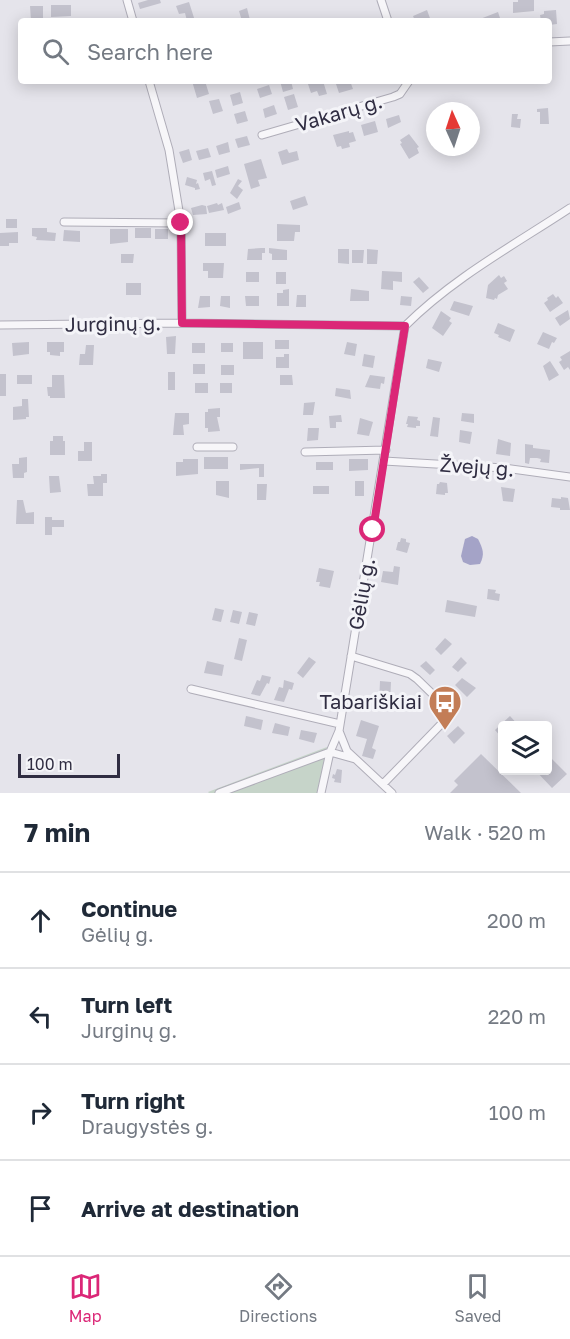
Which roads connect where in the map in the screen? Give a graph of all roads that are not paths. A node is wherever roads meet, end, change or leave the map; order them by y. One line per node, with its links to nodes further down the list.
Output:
1 (127, 0): 3 (street)
2 (381, 0): 4 (street)
3 (132, 18)
4 (387, 18)
5 (570, 41): 6 (street)
6 (552, 42)
7 (150, 84): 12 (street)
8 (407, 84): 9 (street, Vakarų g.)
9 (262, 135)
10 (570, 208): 15 (street)
11 (64, 222): 12 (street)
12 (181, 223): 13 (street)
13 (182, 323): 14 (street, Jurginų g.); 15 (street, Jurginų g.)
14 (0, 325)
15 (405, 326): 18 (street, Gėlių g.)
16 (197, 447): 17 (street)
17 (233, 447)
18 (386, 450): 19 (street); 20 (street, Gėlių g.)
19 (305, 452)
20 (384, 461): 21 (street, Žvejų g.); 22 (street, Gėlių g.)
21 (570, 477)
22 (351, 656): 24 (street, Gėlių g.); 27 (street)
23 (190, 688): 24 (street)
24 (339, 728): 25 (street, Gėlių g.); 26 (street)
25 (330, 752): 26 (street); 28 (street); 29 (street, Gėlių g.)
26 (356, 760): 27 (street)
27 (383, 784): 30 (street)
28 (219, 793)
29 (321, 793)
30 (392, 793)

